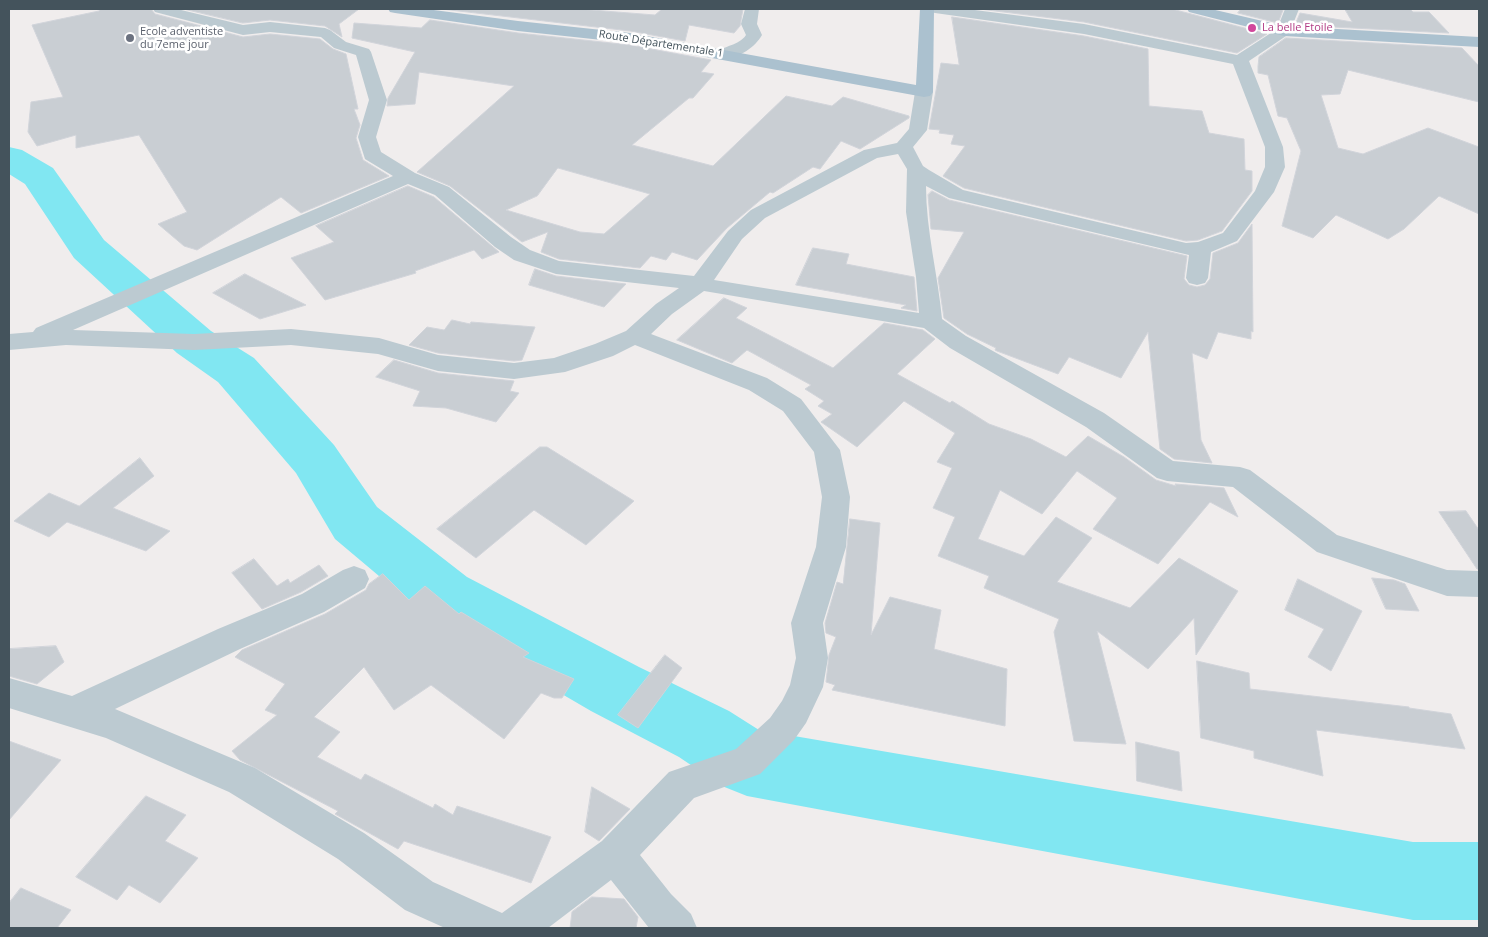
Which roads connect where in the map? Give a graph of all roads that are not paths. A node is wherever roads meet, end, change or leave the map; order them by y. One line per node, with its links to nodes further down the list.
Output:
1 (160, 9): 15 (street)
2 (400, 9): 10 (main road, Route Départementale 1)
3 (752, 9): 10 (street)
4 (927, 9): 12 (main road)
5 (935, 9): 11 (street)
6 (1194, 9): 8 (main road)
7 (1292, 9): 8 (street)
8 (1284, 31): 9 (main road); 11 (street)
9 (1479, 42)
10 (724, 54): 12 (main road, Route Départementale 1)
11 (1240, 60): 16 (street)
12 (924, 92): 13 (street)
13 (903, 147): 14 (street); 18 (street)
14 (916, 170): 16 (street); 19 (street)
15 (408, 177): 18 (street); 21 (street)
16 (1201, 248): 17 (street)
17 (1197, 278)
18 (700, 284): 19 (street); 20 (street)
19 (931, 322): 23 (street)
20 (634, 336): 21 (street); 26 (street)
21 (18, 341)
22 (354, 579): 25 (street)
23 (1479, 584)
24 (9, 693): 25 (street)
25 (73, 712): 27 (street)
26 (615, 854): 28 (street); 29 (street)
27 (489, 928)
28 (515, 928)
29 (677, 928)

